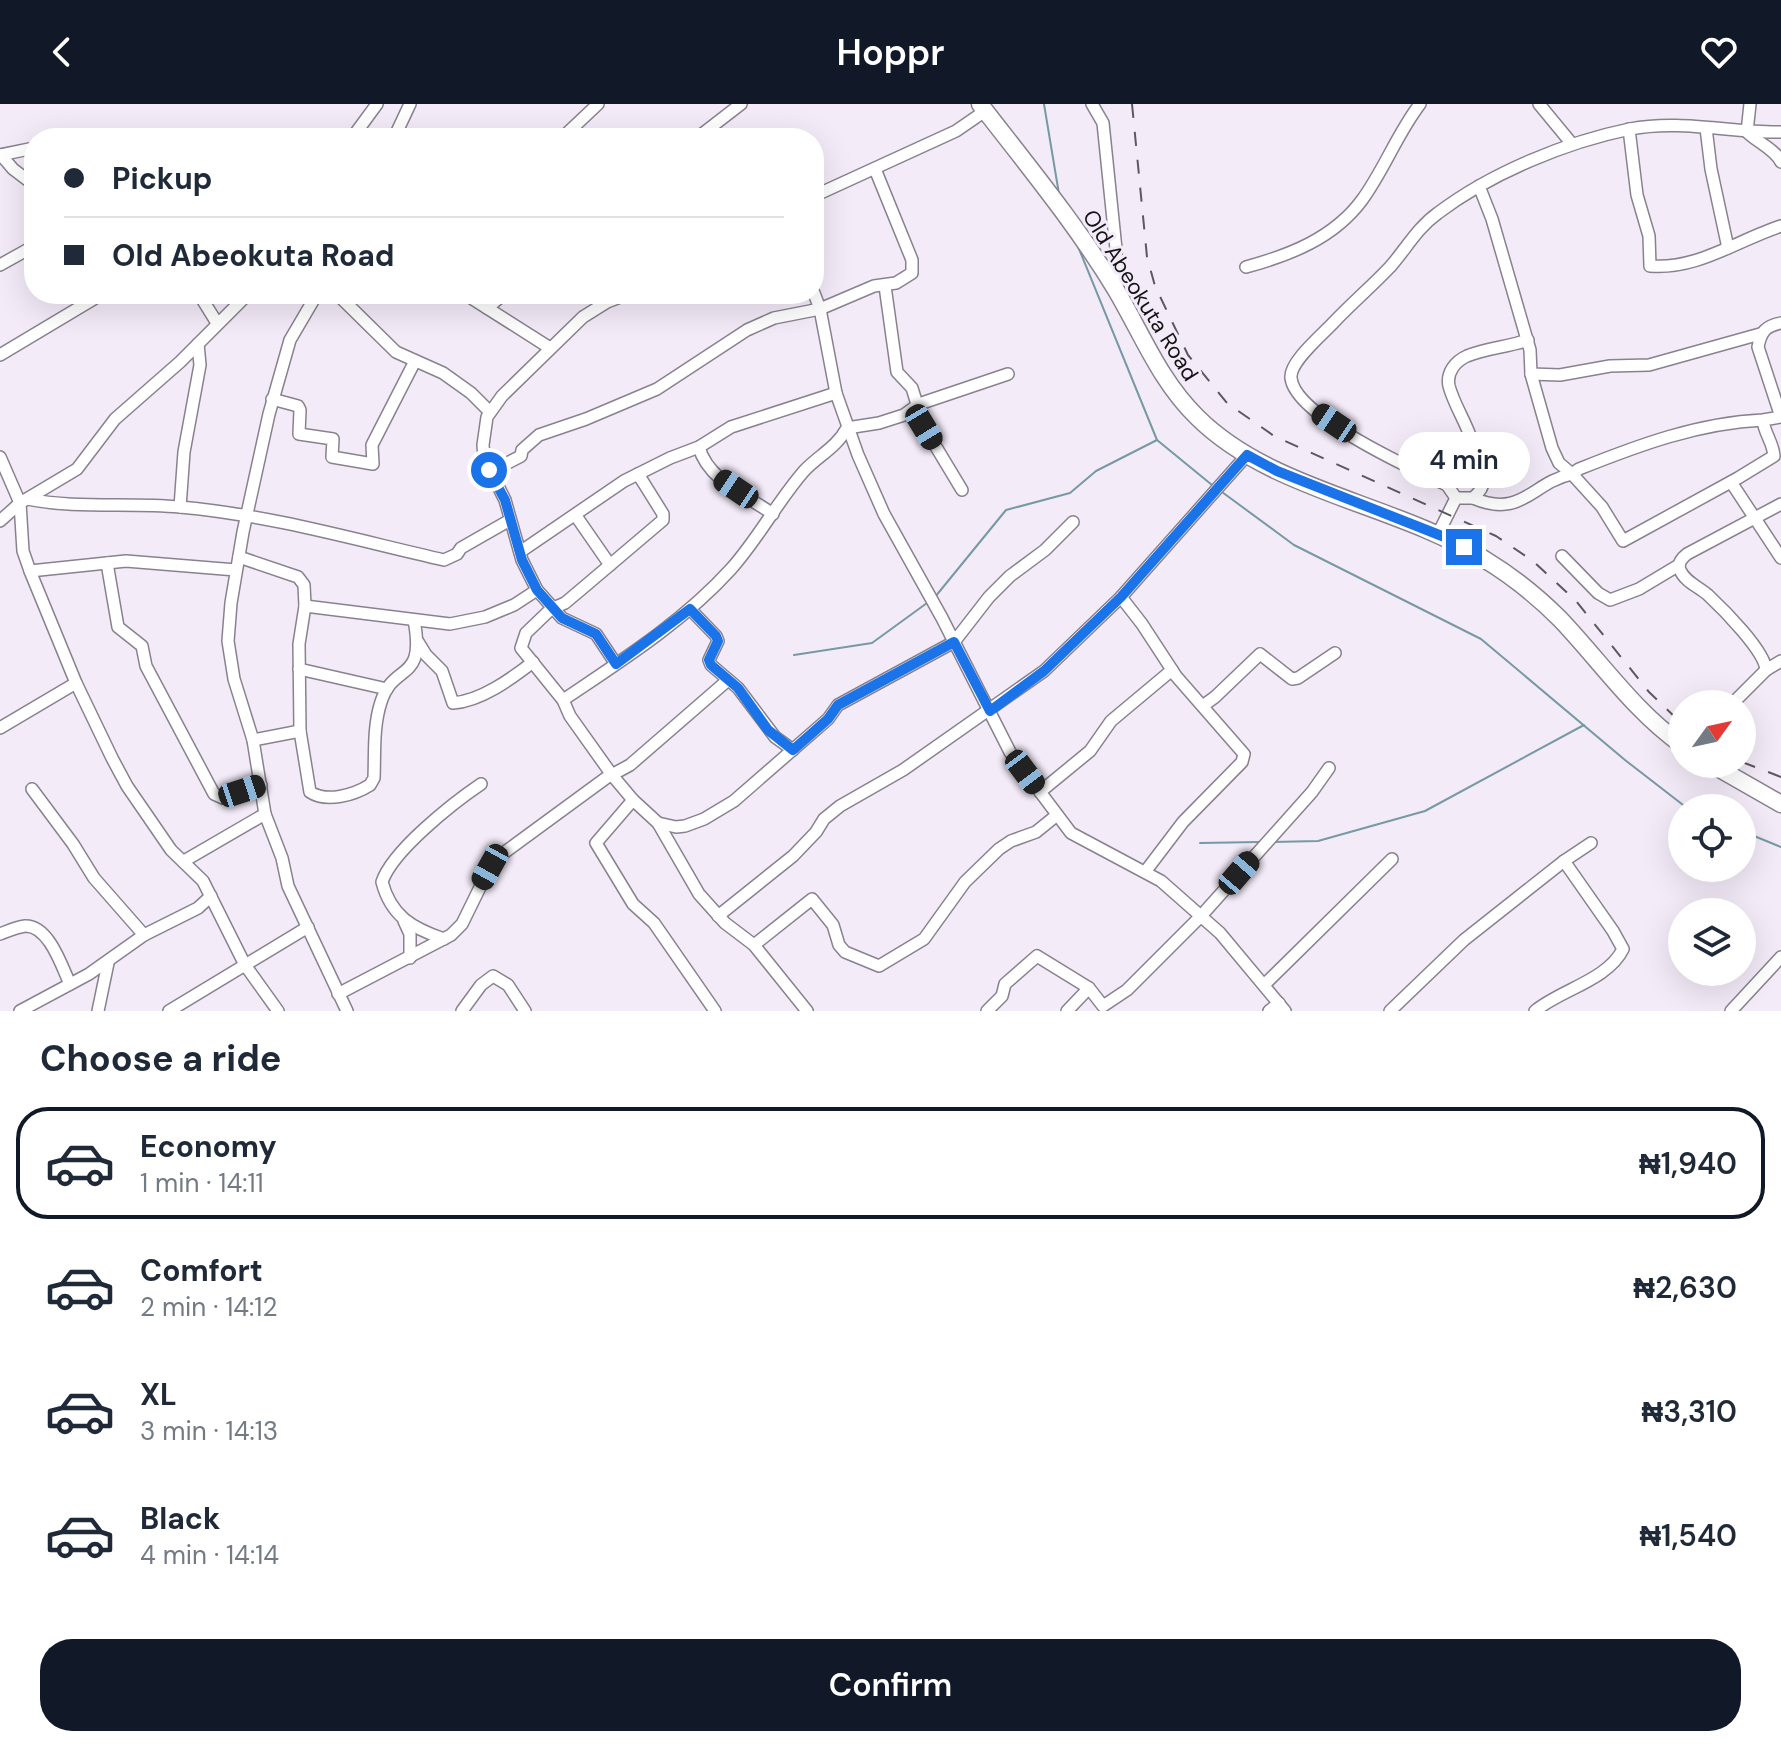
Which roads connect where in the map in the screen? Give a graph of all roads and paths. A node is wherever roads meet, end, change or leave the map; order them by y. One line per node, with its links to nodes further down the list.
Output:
1 (377, 104): 10 (street)
2 (410, 104): 11 (street)
3 (598, 104): 12 (street)
4 (741, 104): 13 (street)
5 (1092, 104): 32 (street)
6 (1420, 104): 30 (street)
7 (1539, 104): 18 (street)
8 (1750, 104): 16 (street)
9 (982, 107): 22 (street); 32 (highway, Old Abeokuta Road)
10 (359, 128)
11 (399, 128)
12 (573, 128)
13 (710, 128)
14 (1706, 128): 15 (street); 16 (street); 27 (street)
15 (1629, 129): 18 (street); 27 (street)
16 (1747, 132): 17 (street); 21 (street)
17 (1781, 132)
18 (1572, 144): 24 (street)
19 (24, 150): 20 (street)
20 (1, 155): 23 (street)
21 (1781, 162)
22 (875, 169): 25 (street); 31 (street)
23 (24, 177)
24 (1479, 186): 47 (street); 68 (street)
25 (824, 192)
26 (1781, 226): 27 (street)
27 (1728, 248)
28 (6, 257): 29 (street)
29 (0, 265)
30 (1246, 267)
31 (885, 286): 43 (street); 56 (street)
32 (1117, 291): 61 (highway, Old Abeokuta Road)
33 (85, 304): 50 (street)
34 (205, 304): 44 (street)
35 (237, 304): 44 (street)
36 (311, 304): 55 (street)
37 (347, 304): 51 (street)
38 (481, 304): 42 (street)
39 (492, 304): 42 (street)
40 (604, 304): 49 (street)
41 (818, 304): 43 (street)
42 (487, 308): 49 (street)
43 (820, 309): 54 (street); 64 (street)
44 (217, 323): 48 (street)
45 (1781, 323): 46 (street)
46 (1760, 334): 53 (street); 58 (street)
47 (1528, 340): 53 (street); 63 (street)
48 (198, 344): 72 (street); 74 (street)
49 (550, 348): 57 (street)
50 (0, 355)
51 (415, 361): 55 (street); 57 (street)
52 (1008, 374): 56 (street)
53 (1531, 374): 66 (street)
54 (836, 393): 59 (street); 60 (street)
55 (272, 399): 76 (street)
56 (919, 404): 59 (street); 69 (street)
57 (490, 412): 64 (street)
58 (1763, 420): 66 (street); 67 (street)
59 (847, 428): 75 (street); 98 (street)
60 (699, 447): 65 (street); 75 (street)
61 (1247, 455): 82 (highway, Old Abeokuta Road); 92 (street)
62 (0, 457): 72 (street)
63 (1475, 462): 68 (street); 71 (street)
64 (490, 472): 79 (street)
65 (638, 474): 77 (street); 88 (street)
66 (1572, 474): 67 (street); 71 (street)
67 (1731, 482): 78 (street)
68 (1447, 485): 70 (street)
69 (962, 490)
70 (1456, 498): 71 (street); 82 (street)
71 (1473, 498)
72 (24, 501): 74 (street); 80 (street); 90 (street)
73 (1781, 504): 78 (street)
74 (180, 507): 76 (street)
75 (773, 514): 95 (street)
76 (246, 516): 79 (street); 87 (street)
77 (576, 516): 83 (street); 88 (street)
78 (1754, 519): 85 (street); 89 (street)
79 (510, 520): 83 (street)
80 (0, 521)
81 (1073, 522): 98 (street)
82 (1438, 534): 114 (highway, Old Abeokuta Road)
83 (520, 552): 91 (street)
84 (1562, 556): 89 (street)
85 (1781, 558)
86 (107, 563): 87 (street); 90 (street); 121 (street)
87 (238, 564): 93 (street); 115 (street)
88 (610, 565): 94 (street)
89 (1679, 565): 102 (street)
90 (30, 571): 106 (street)
91 (537, 590): 94 (street); 96 (street)
92 (1121, 597): 104 (street); 111 (street)
93 (305, 606): 96 (street); 103 (street)
94 (551, 609): 100 (street); 101 (street)
95 (690, 609): 101 (street); 105 (street)
96 (414, 620): 97 (street)
97 (418, 642): 100 (street); 107 (street)
98 (954, 642): 111 (street); 116 (street)
99 (1335, 653): 110 (street)
100 (533, 662): 109 (street)
101 (616, 664): 109 (street)
102 (1772, 665): 108 (street)
103 (299, 669): 107 (street); 113 (street)
104 (1172, 670): 110 (street); 123 (street)
105 (728, 680): 116 (street); 118 (street)
106 (76, 683): 112 (street); 131 (street)
107 (387, 689): 113 (street)
108 (1746, 690)
109 (563, 700): 118 (street)
110 (1204, 705): 133 (street)
111 (990, 711): 123 (street); 135 (street)
112 (0, 728)
113 (300, 731): 115 (street)
114 (1668, 733)
115 (253, 740): 121 (street)
116 (793, 750): 128 (street)
117 (1329, 768): 136 (street)
118 (612, 775): 124 (street); 141 (street)
119 (1736, 778): 125 (highway)
120 (481, 784): 137 (street)
121 (261, 785): 126 (street)
122 (32, 789): 140 (street)
123 (1040, 792): 127 (street)
124 (633, 800): 128 (street); 159 (street)
125 (1781, 804)
126 (265, 814): 131 (street); 138 (street)
127 (1057, 815): 133 (street); 142 (street)
128 (658, 823): 135 (street)
129 (1591, 843): 132 (street)
130 (1392, 859): 148 (street)
131 (184, 861): 134 (street)
132 (1564, 861): 163 (street); 164 (street)
133 (1145, 872): 136 (street)
134 (211, 896): 140 (street); 146 (street)
135 (718, 916): 142 (street)
136 (1201, 916): 148 (street); 149 (street)
137 (403, 921): 141 (street); 144 (street)
138 (308, 927): 146 (street); 150 (street)
139 (0, 934): 147 (street)
140 (144, 935): 145 (street)
141 (444, 939): 144 (street)
142 (754, 945): 160 (street)
143 (1781, 957): 165 (street)
144 (410, 958): 150 (street)
145 (108, 963): 147 (street); 153 (street)
146 (245, 965): 154 (street); 155 (street)
147 (70, 984): 152 (street)
148 (1264, 985): 151 (street)
149 (1089, 988): 161 (street); 162 (street)
150 (338, 994): 156 (street)
151 (1278, 1008)
152 (20, 1011)
153 (98, 1011)
154 (169, 1011)
155 (278, 1011)
156 (347, 1011)
157 (462, 1011): 158 (street)
158 (525, 1011)
159 (715, 1011)
160 (807, 1011)
161 (987, 1011)
162 (1067, 1011)
163 (1390, 1011)
164 (1535, 1011)
165 (1731, 1011)

